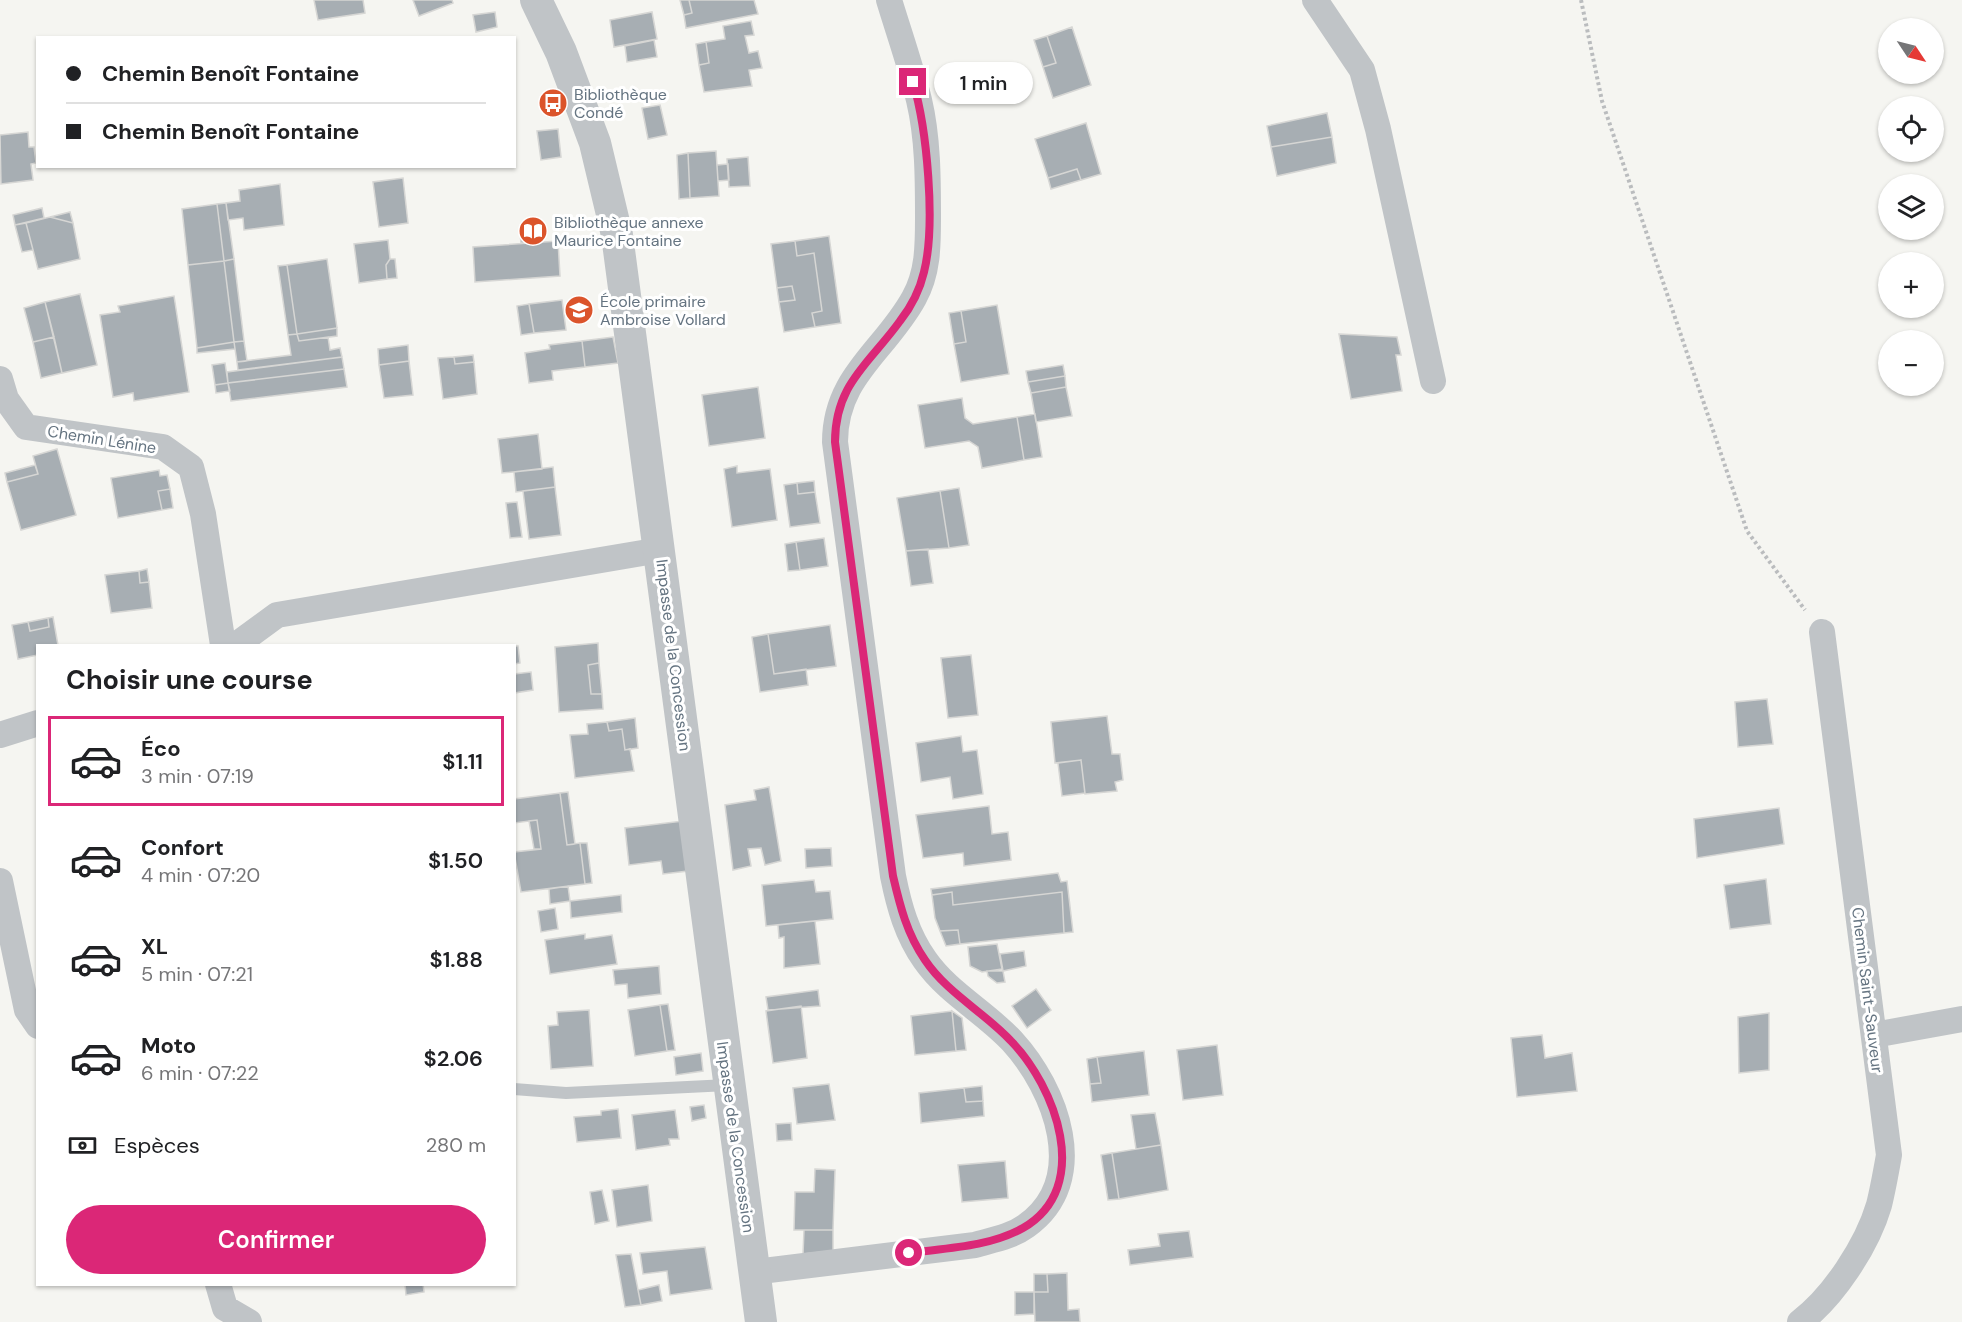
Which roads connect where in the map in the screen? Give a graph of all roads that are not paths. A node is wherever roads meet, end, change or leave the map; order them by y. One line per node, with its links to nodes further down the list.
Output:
1 (536, 0): 6 (street, Impasse de la Concession)
2 (889, 0): 18 (street)
3 (1315, 0): 5 (street)
4 (0, 379): 8 (street, Chemin Lénine)
5 (1433, 381)
6 (660, 550): 9 (street); 16 (street, Impasse de la Concession)
7 (1822, 632): 15 (street, Chemin Saint-Sauveur)
8 (223, 644)
9 (237, 644)
10 (36, 724): 11 (street)
11 (0, 735)
12 (0, 881): 14 (street)
13 (1962, 1019): 15 (street)
14 (36, 1023)
15 (1874, 1035): 22 (street, Chemin Saint-Sauveur)
16 (728, 1085): 17 (lane); 18 (street, Impasse de la Concession)
17 (516, 1089)
18 (754, 1272): 21 (street, Impasse de la Concession)
19 (219, 1286): 20 (street)
20 (249, 1322)
21 (761, 1322)
22 (1800, 1322)

